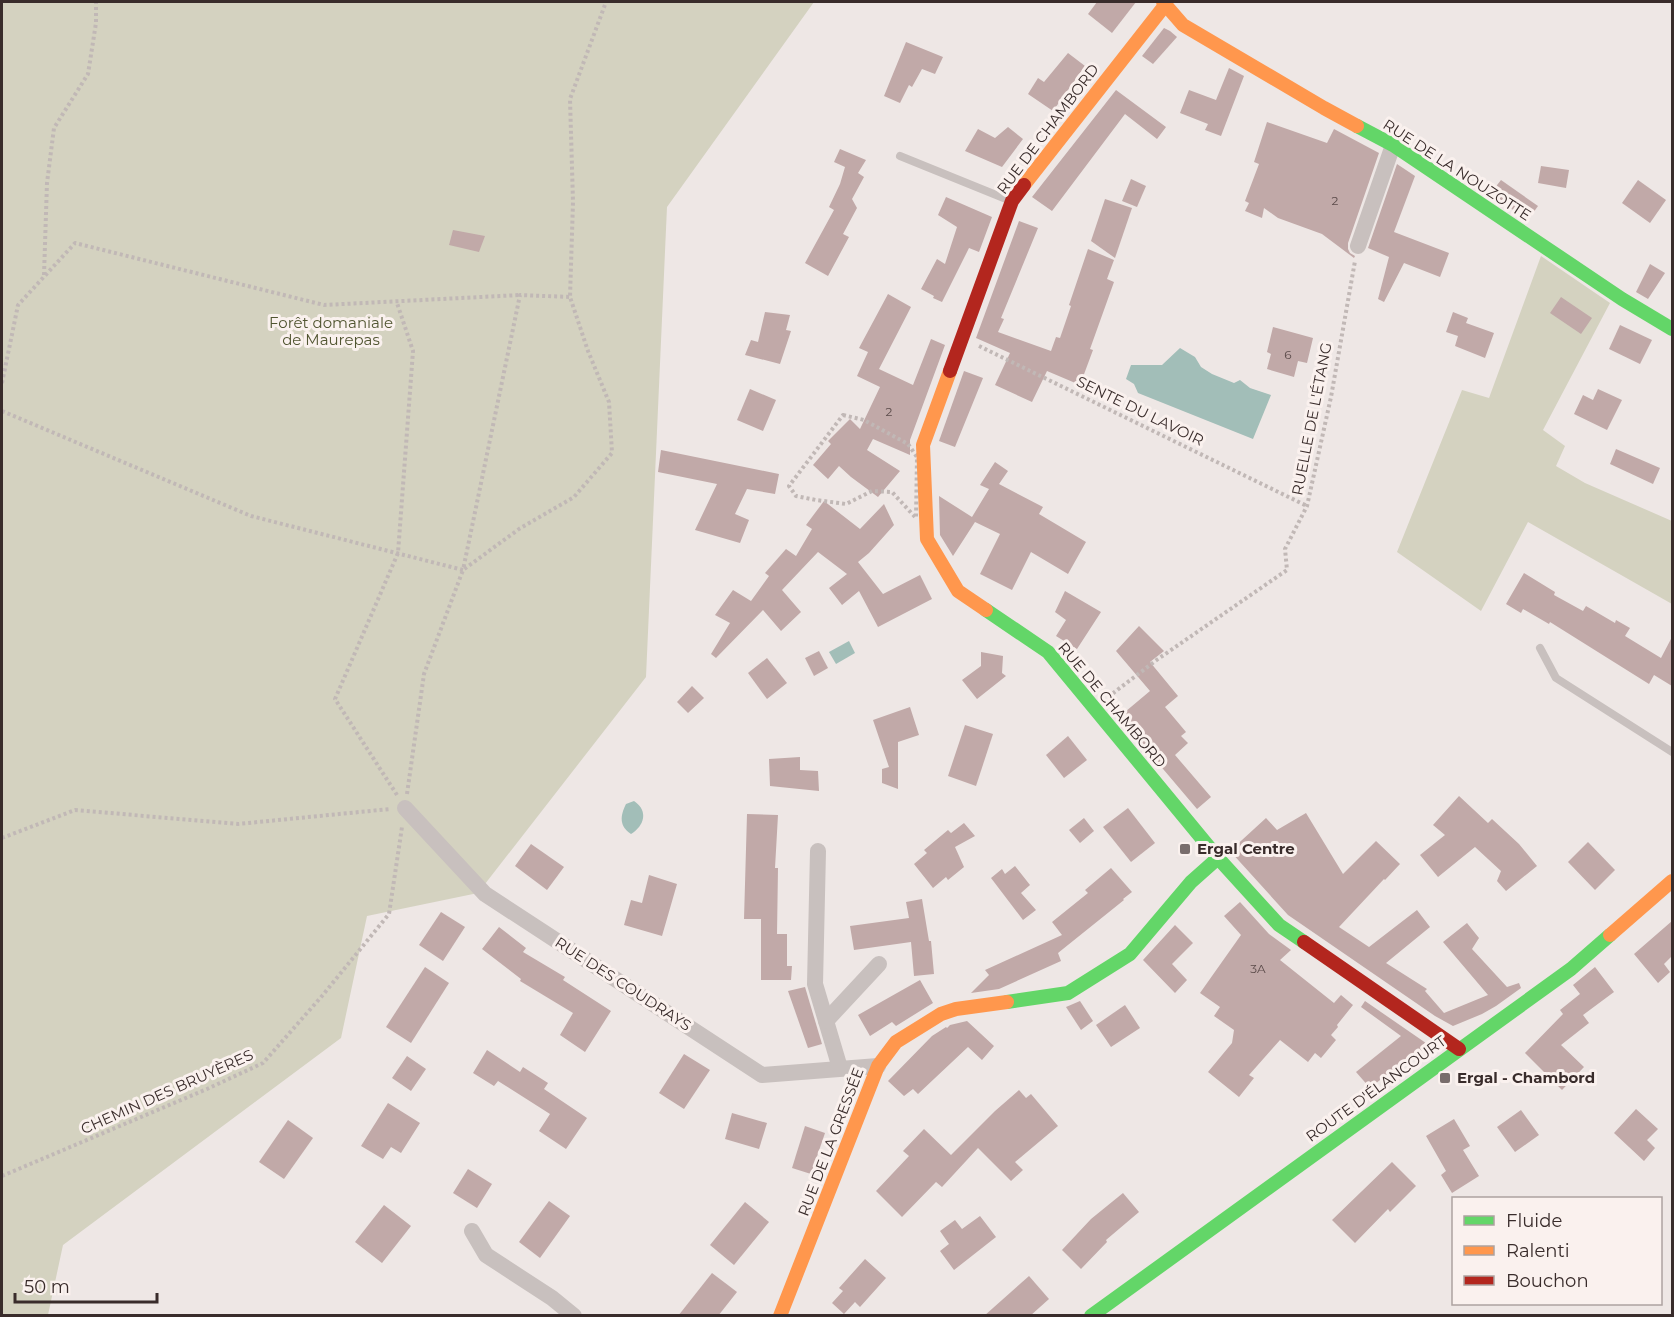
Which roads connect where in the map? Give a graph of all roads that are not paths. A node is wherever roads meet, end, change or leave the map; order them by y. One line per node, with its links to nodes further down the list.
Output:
1 (1164, 3): 2 (street, RUE DE LA NOUZOTTE); 4 (street, RUE DE CHAMBORD)
2 (1393, 145): 5 (street); 6 (street, RUE DE LA NOUZOTTE)
3 (900, 156): 4 (lane)
4 (1012, 201): 11 (street, RUE DE CHAMBORD)
5 (1359, 246)
6 (1672, 329)
7 (1540, 648): 8 (lane)
8 (1672, 752)
9 (405, 808): 17 (street, RUE DES COUDRAYS)
10 (818, 851): 14 (street)
11 (1218, 858): 15 (street, RUE DE CHAMBORD); 16 (street, RUE DE LA GRESSÉE)
12 (1672, 881): 15 (street, ROUTE D'ÉLANCOURT)
13 (879, 964): 14 (street)
14 (826, 1021): 17 (street)
15 (1459, 1049): 21 (street, ROUTE D'ÉLANCOURT)
16 (878, 1066): 17 (street, RUE DES COUDRAYS); 20 (street, RUE DE LA GRESSÉE)
17 (840, 1068)
18 (472, 1231): 19 (street)
19 (574, 1316)
20 (780, 1316)
21 (1091, 1316)

